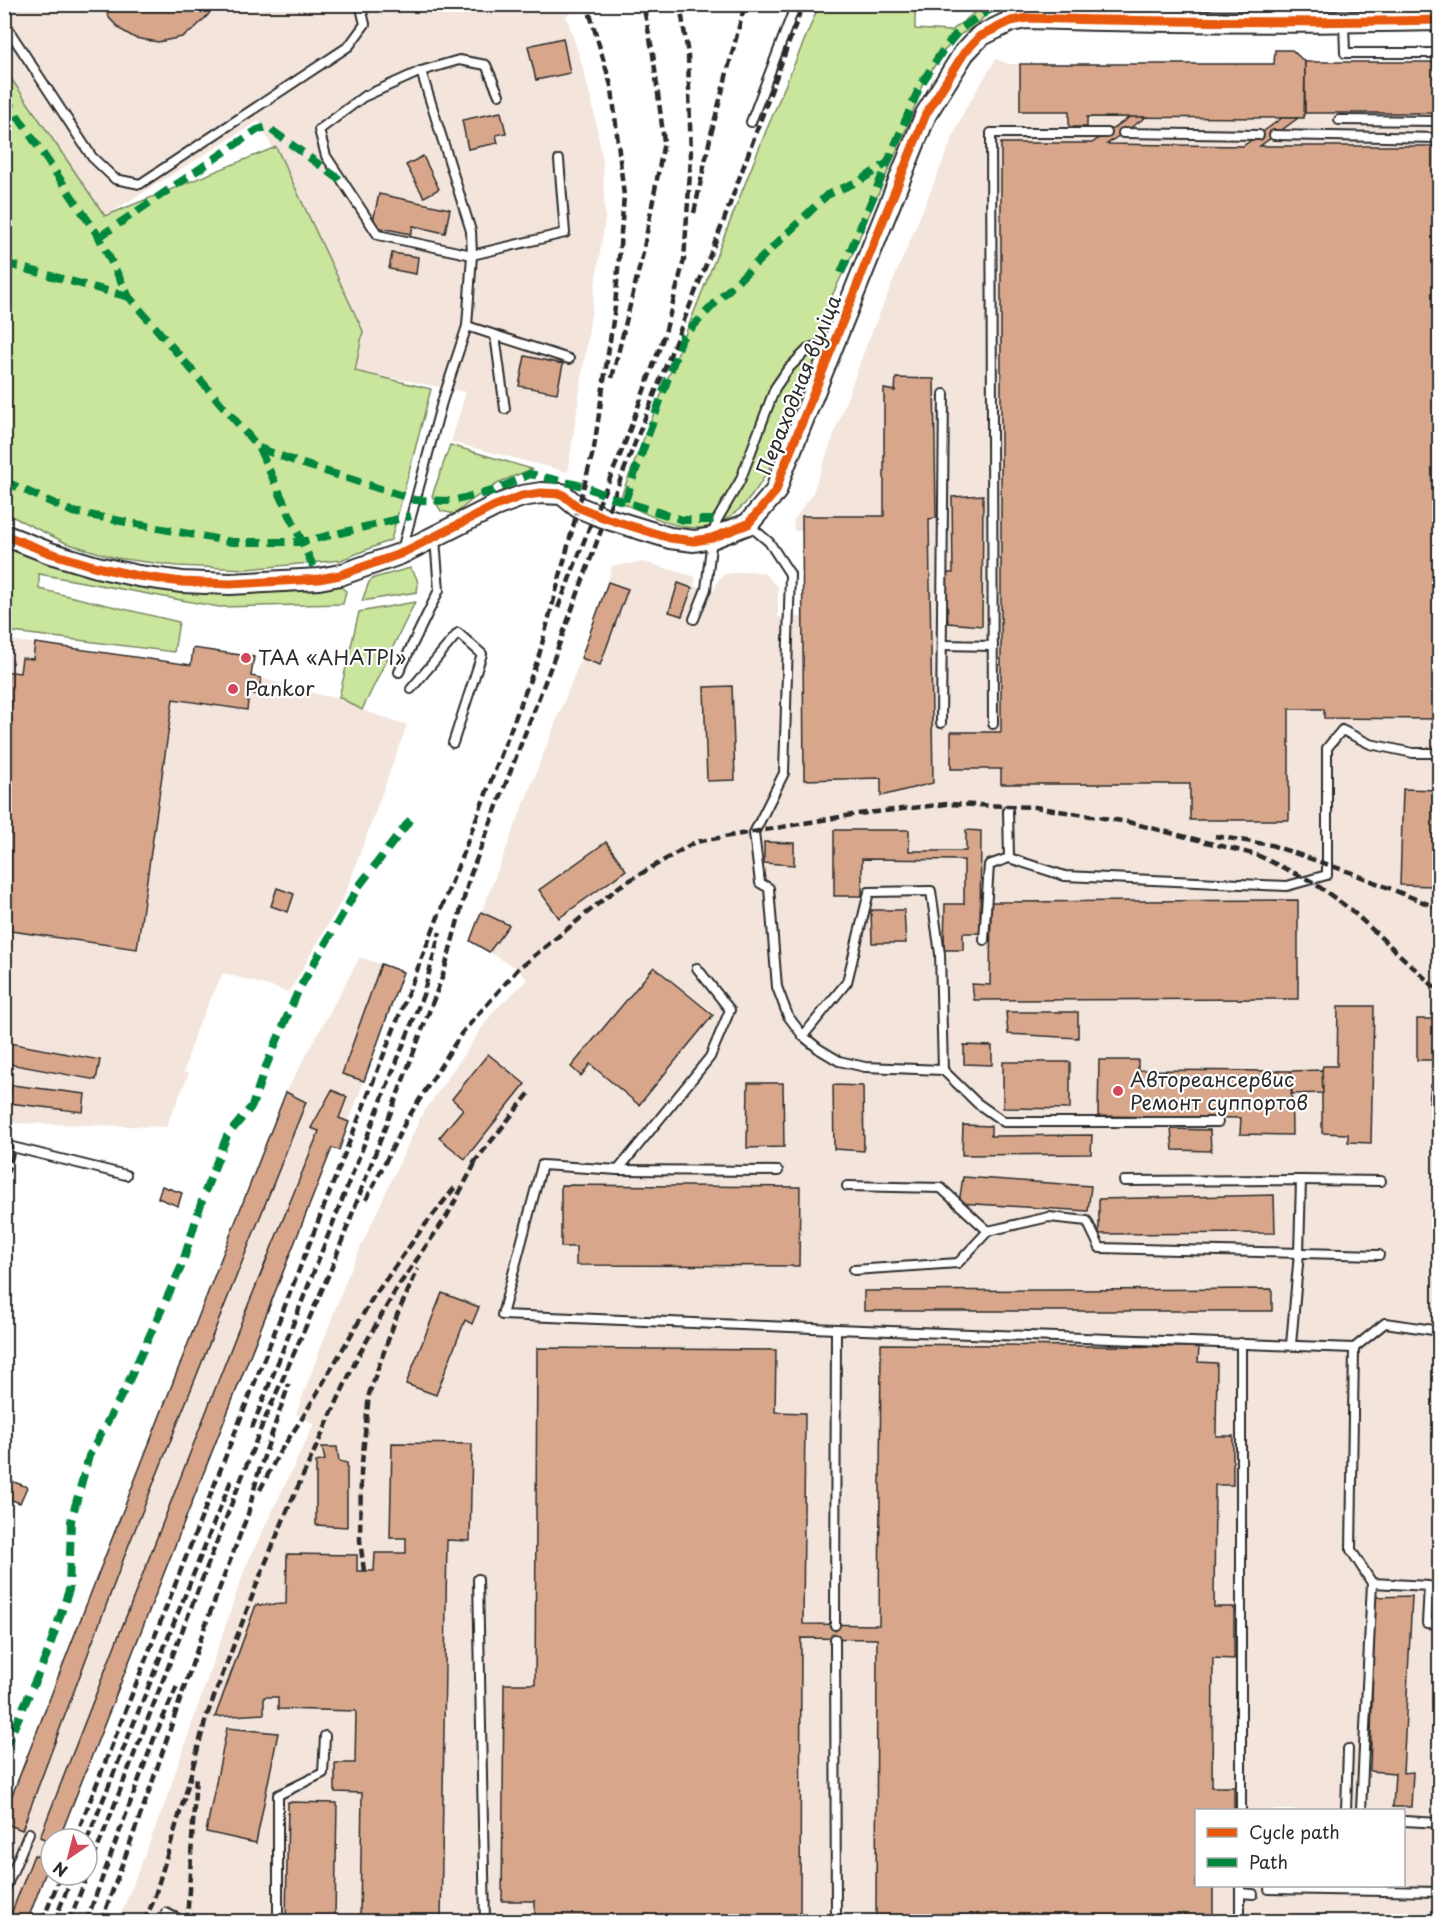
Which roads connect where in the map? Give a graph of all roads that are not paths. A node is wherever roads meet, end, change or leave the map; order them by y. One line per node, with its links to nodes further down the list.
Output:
1 (360, 4): 6 (lane)
2 (796, 4): 12 (lane)
3 (1007, 13): 5 (street); 22 (street, Пераходная вуліца)
4 (1440, 20): 5 (street)
5 (1344, 21): 7 (lane)
6 (4, 23)
7 (1440, 52)
8 (421, 71): 9 (lane); 19 (lane); 19 (lane)
9 (499, 95)
10 (1339, 120): 11 (lane)
11 (1440, 121)
12 (752, 122)
13 (1107, 133): 33 (lane)
14 (1123, 133): 15 (lane)
15 (1258, 135)
16 (1274, 135): 17 (lane)
17 (1440, 138)
18 (559, 160): 19 (lane)
19 (472, 255): 20 (lane)
20 (467, 326): 21 (lane); 30 (lane)
21 (495, 335): 23 (lane); 25 (lane)
22 (836, 339): 26 (street, Пераходная вуліца); 29 (lane)
23 (569, 359)
24 (944, 394): 32 (lane)
25 (505, 409)
26 (748, 524): 29 (street, Пераходная вуліца); 44 (lane)
27 (4, 535): 30 (street, Пераходная вуліца)
28 (435, 538): 29 (street, Пераходная вуліца); 30 (street, Пераходная вуліца); 34 (lane)
29 (712, 538): 31 (lane)
30 (400, 554)
31 (694, 619)
32 (942, 645): 33 (lane); 36 (lane)
33 (993, 646): 37 (lane)
34 (399, 672)
35 (411, 688): 38 (lane)
36 (941, 723)
37 (993, 724)
38 (453, 743)
39 (1440, 753): 41 (lane)
40 (1008, 810): 41 (lane)
41 (1009, 858): 42 (lane)
42 (984, 940)
43 (697, 968): 48 (lane)
44 (802, 1036): 45 (lane); 45 (lane)
45 (943, 1070): 46 (lane)
46 (1218, 1122)
47 (4, 1145): 50 (lane)
48 (618, 1170): 49 (lane); 59 (lane)
49 (778, 1171)
50 (126, 1175)
51 (1301, 1180): 52 (lane); 53 (lane); 56 (lane)
52 (1124, 1181)
53 (1381, 1181)
54 (847, 1186): 55 (lane)
55 (988, 1231): 56 (lane); 58 (lane)
56 (1299, 1253): 57 (lane); 62 (lane)
57 (1379, 1255)
58 (854, 1270)
59 (836, 1329): 61 (lane); 67 (lane)
60 (1440, 1330): 63 (lane)
61 (1241, 1343): 62 (lane); 71 (lane)
62 (1291, 1345): 63 (lane)
63 (1354, 1348): 65 (lane)
64 (478, 1579): 85 (lane)
65 (1372, 1583): 66 (lane); 73 (lane)
66 (1440, 1624)
67 (835, 1625)
68 (835, 1639): 86 (lane)
69 (325, 1736): 84 (lane)
70 (1348, 1749): 72 (lane)
71 (1241, 1809)
72 (1346, 1809)
73 (1361, 1809)
74 (1405, 1821): 75 (lane)
75 (1440, 1824)
76 (29, 1833): 80 (lane)
77 (1240, 1889): 81 (lane); 87 (lane)
78 (1269, 1889): 79 (lane)
79 (1440, 1892)
80 (4, 1893)
81 (1253, 1894)
82 (166, 1913): 83 (lane)
83 (185, 1922)
84 (278, 1922)
85 (485, 1922)
86 (836, 1922)
87 (1240, 1922)

